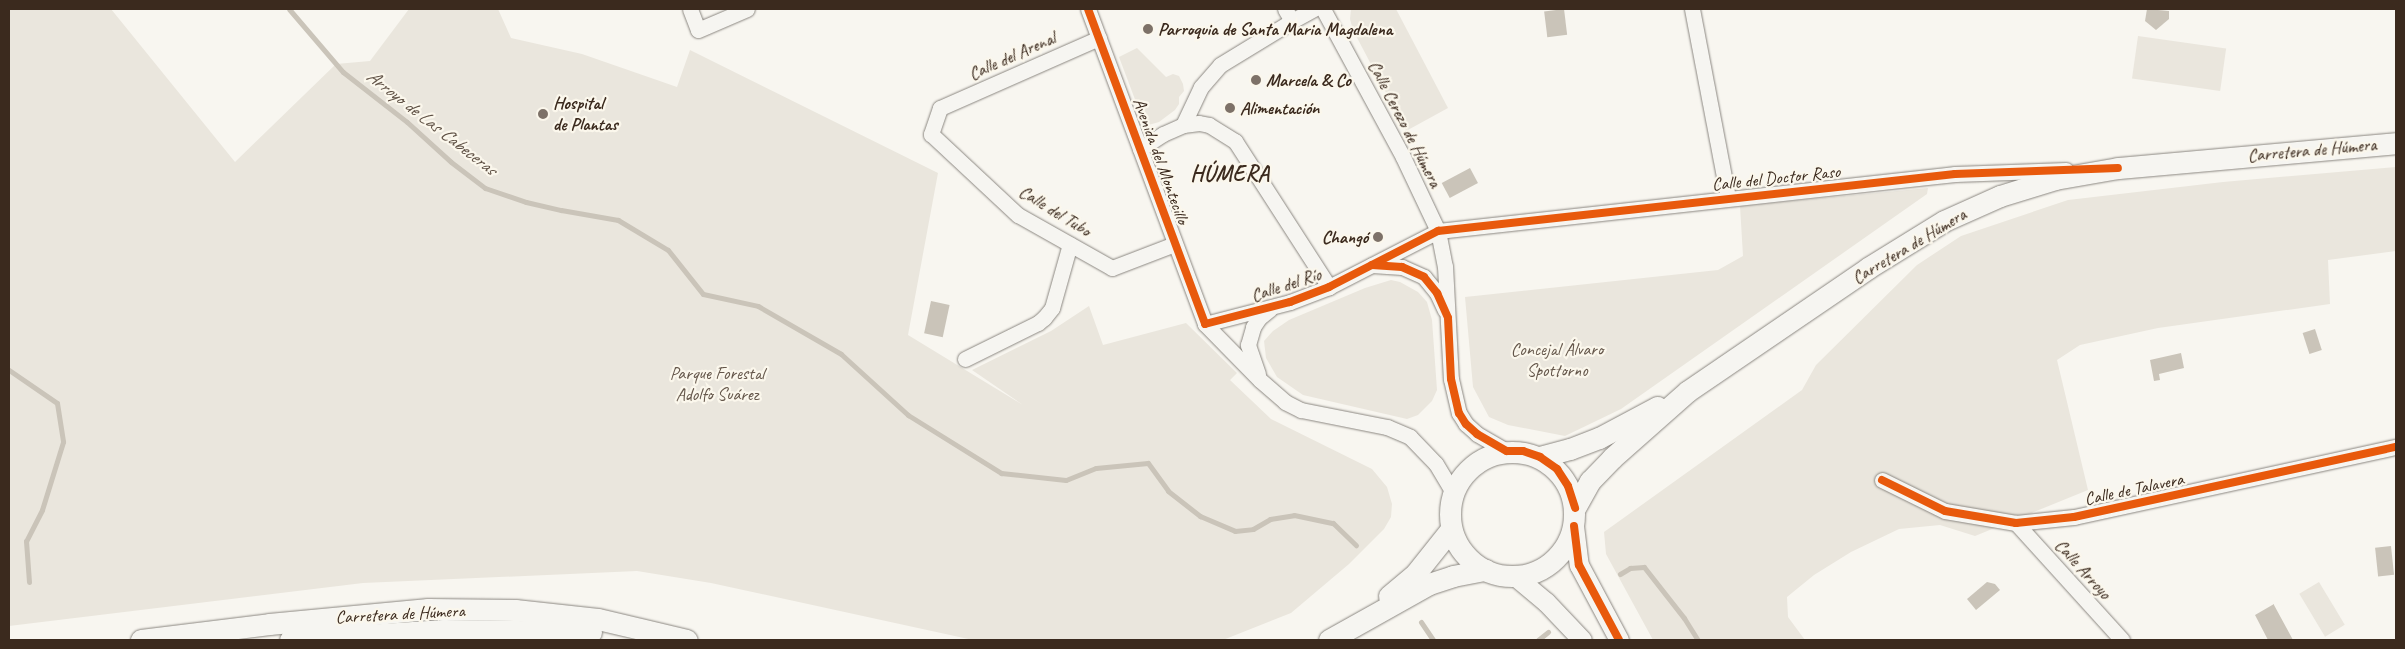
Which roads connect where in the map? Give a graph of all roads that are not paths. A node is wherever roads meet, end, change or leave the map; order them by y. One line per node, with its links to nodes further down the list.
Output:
1 (690, 9): 2 (street)
2 (747, 9)
3 (1088, 9): 8 (street, Avenida del Montecillo)
4 (1314, 9): 7 (street)
5 (1323, 9): 17 (street, Calle Cerezo de Húmera)
6 (1692, 9): 16 (street)
7 (1289, 15): 9 (street)
8 (1099, 38): 10 (street, Calle del Arenal); 14 (street, Avenida del Montecillo)
9 (1201, 87): 11 (street); 12 (street)
10 (940, 108): 18 (street, Calle del Tubo)
11 (1183, 125): 12 (street); 14 (street)
12 (1209, 125): 21 (street)
13 (2396, 143): 15 (main road, Carretera de Húmera)
14 (1140, 149): 19 (street, Avenida del Montecillo)
15 (2118, 168): 16 (street, Calle del Doctor Raso); 27 (main road, Carretera de Húmera)
16 (1728, 198): 17 (street, Calle del Doctor Raso)
17 (1438, 231): 20 (street, Calle del Río); 23 (street, Calle Cerezo de Húmera)
18 (1070, 244): 19 (street, Calle del Tubo); 25 (street)
19 (1175, 244): 24 (street, Avenida del Montecillo)
20 (1372, 264): 21 (street, Calle del Río); 23 (street)
21 (1329, 287): 22 (street, Calle del Río)
22 (1273, 307): 24 (street, Calle del Río); 26 (street)
23 (1448, 318): 29 (street, Calle Cerezo de Húmera)
24 (1205, 324): 26 (street)
25 (966, 359)
26 (1260, 380): 32 (street)
27 (1688, 391): 30 (main road, Carretera de Húmera); 33 (main road, Carretera de Húmera)
28 (2396, 447): 34 (street, Calle de Talavera)
29 (1508, 451): 30 (main road); 32 (main road)
30 (1540, 457): 33 (main road)
31 (1882, 480): 34 (street, Calle de Talavera)
32 (1453, 492): 35 (main road)
33 (1574, 517): 37 (main road); 45 (street)
34 (2016, 522): 46 (street, Calle Arroyo)
35 (1452, 529): 36 (main road); 38 (main road)
36 (1485, 570): 37 (main road); 38 (main road)
37 (1516, 577): 44 (street)
38 (1355, 625): 43 (main road)
39 (658, 635): 40 (main road, Carretera de Húmera); 41 (main road, Carretera de Húmera); 42 (main road, Carretera de Húmera)
40 (141, 640)
41 (290, 640)
42 (687, 640)
43 (1329, 640)
44 (1582, 640)
45 (1619, 640)
46 (2122, 640)

